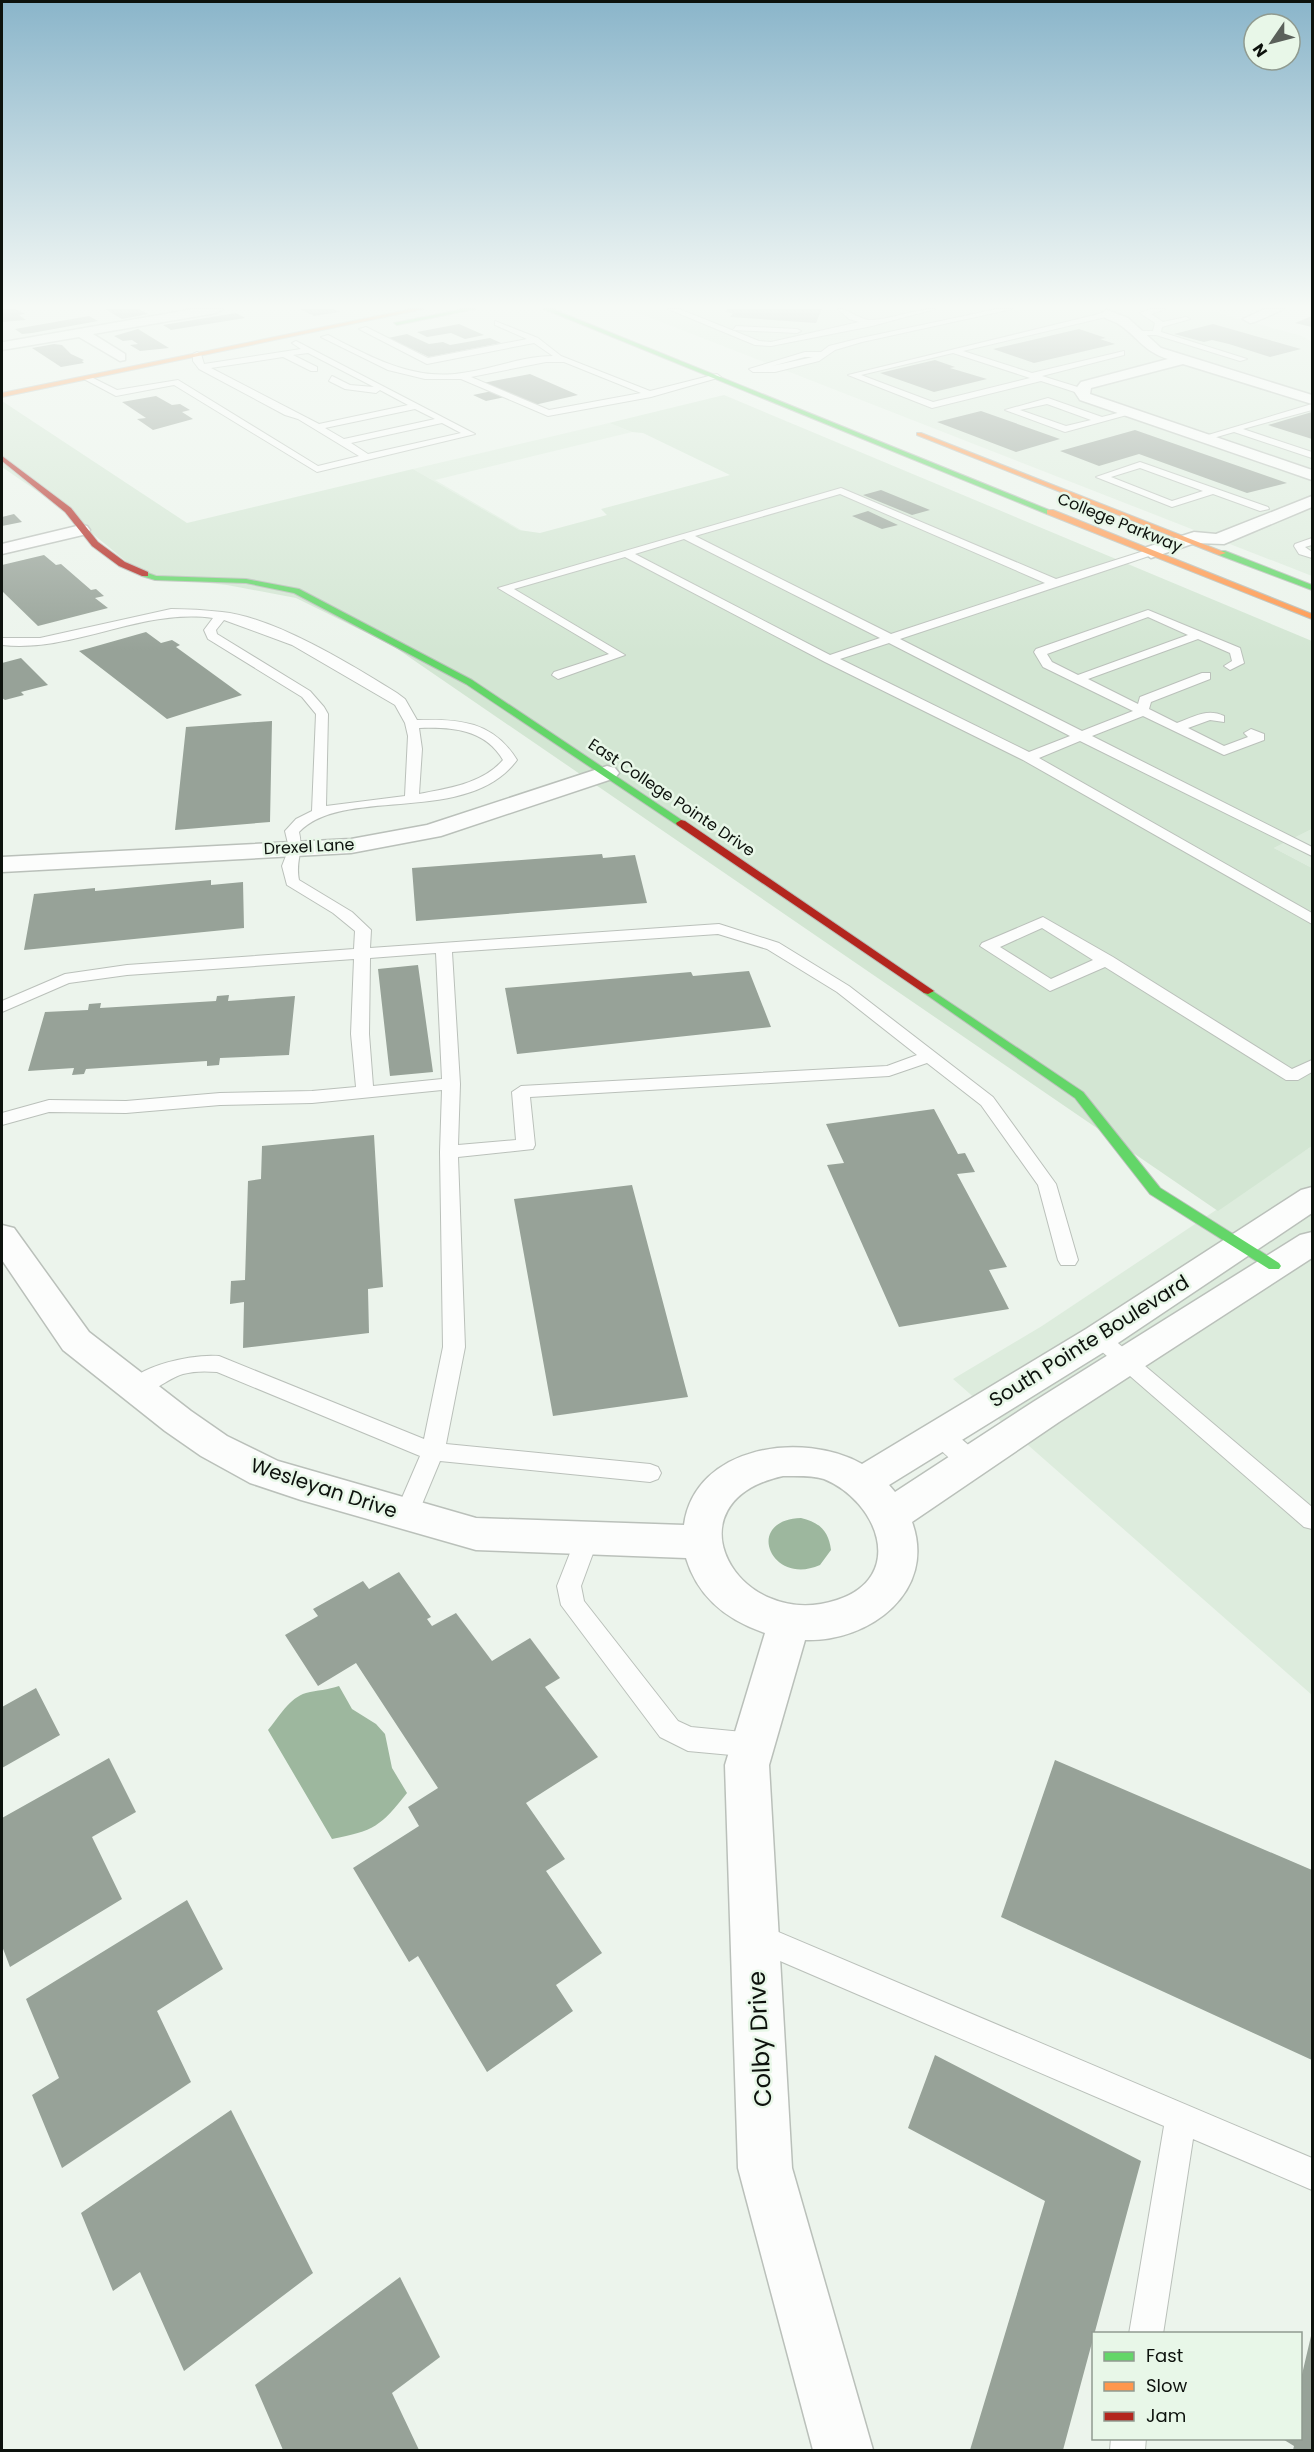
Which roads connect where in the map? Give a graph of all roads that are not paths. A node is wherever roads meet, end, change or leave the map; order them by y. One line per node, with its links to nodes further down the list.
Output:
1 (243, 423): 17 (lane)
2 (310, 423): 11 (lane)
3 (333, 423): 11 (lane)
4 (428, 423): 15 (lane)
5 (450, 423): 17 (lane)
6 (832, 423): 28 (street, College Parkway)
7 (1049, 423): 8 (lane)
8 (1087, 423)
9 (1160, 423): 14 (street)
10 (1253, 423): 12 (lane)
11 (316, 427): 15 (lane)
12 (1233, 429): 14 (lane); 16 (lane)
13 (908, 430): 25 (street, College Parkway)
14 (1203, 438): 19 (street)
15 (342, 442): 17 (lane)
16 (1312, 455)
17 (367, 457)
18 (2, 458): 23 (street, East College Pointe Drive)
19 (1312, 475)
20 (1212, 491): 20 (lane); 22 (lane)
21 (1312, 499): 22 (street); 25 (street)
22 (1264, 509): 25 (street)
23 (81, 530): 27 (street); 50 (street, East College Pointe Drive)
24 (685, 535): 29 (lane); 31 (lane); 36 (lane)
25 (1191, 538): 28 (street); 32 (street, College Parkway)
26 (1312, 541): 30 (lane)
27 (2, 549)
28 (1151, 552): 31 (lane); 34 (street, College Parkway)
29 (626, 553): 38 (lane); 40 (lane)
30 (1312, 555)
31 (1056, 584): 36 (lane)
32 (1312, 588)
33 (222, 615): 37 (lane); 45 (lane); 52 (lane)
34 (1312, 617)
35 (1198, 635): 39 (lane); 42 (lane); 42 (lane)
36 (892, 638): 38 (lane); 48 (lane)
37 (2, 642)
38 (829, 658): 49 (lane)
39 (1230, 666)
40 (558, 675)
41 (1206, 676): 43 (lane)
42 (1078, 679): 43 (lane)
43 (1142, 712): 46 (lane); 48 (lane)
44 (1219, 719): 46 (lane)
45 (412, 724): 51 (lane); 51 (lane)
46 (1176, 728): 47 (lane)
47 (1251, 733)
48 (1081, 737): 49 (lane); 54 (lane)
49 (1028, 757): 56 (lane)
50 (607, 773): 53 (street, Drexel Lane); 70 (street, East College Pointe Drive)
51 (412, 800): 52 (lane)
52 (319, 812): 53 (lane)
53 (296, 848): 55 (street, Drexel Lane); 58 (lane)
54 (1312, 852)
55 (2, 865)
56 (1312, 919)
57 (444, 947): 58 (lane); 61 (lane); 63 (lane)
58 (361, 954): 60 (lane); 64 (lane)
59 (1107, 960): 59 (lane); 62 (lane)
60 (2, 1007)
61 (931, 1056): 66 (lane); 71 (lane)
62 (1312, 1065)
63 (451, 1084): 64 (lane); 66 (lane)
64 (365, 1091): 65 (lane)
65 (2, 1119)
66 (449, 1152): 77 (lane)
67 (1312, 1197): 70 (street, South Pointe Boulevard)
68 (2, 1236): 75 (street, Wesleyan Drive)
69 (1312, 1243): 72 (street, South Pointe Boulevard)
70 (1240, 1245): 72 (street, East College Pointe Drive); 73 (street, South Pointe Boulevard)
71 (1068, 1260)
72 (1274, 1266): 74 (street, South Pointe Boulevard)
73 (1098, 1338): 74 (lane); 76 (street, South Pointe Boulevard)
74 (1125, 1363): 78 (street, South Pointe Boulevard); 83 (lane)
75 (134, 1389): 77 (lane); 81 (street, Wesleyan Drive)
76 (939, 1435): 78 (lane); 80 (street, South Pointe Boulevard)
77 (433, 1452): 79 (lane); 81 (lane)
78 (971, 1462): 82 (street, South Pointe Boulevard)
79 (650, 1473)
80 (863, 1482): 82 (street); 85 (street)
81 (407, 1515): 84 (street, Wesleyan Drive)
82 (892, 1515): 86 (street)
83 (1311, 1517)
84 (586, 1537): 85 (street, Wesleyan Drive); 87 (lane)
85 (701, 1542): 86 (street)
86 (789, 1622): 87 (street, Colby Drive)
87 (753, 1745): 88 (street, Colby Drive)
88 (755, 1936): 89 (lane); 92 (street, Colby Drive)
89 (1181, 2119): 90 (lane); 91 (lane)
90 (1312, 2174)
91 (1146, 2332)
92 (843, 2451)

